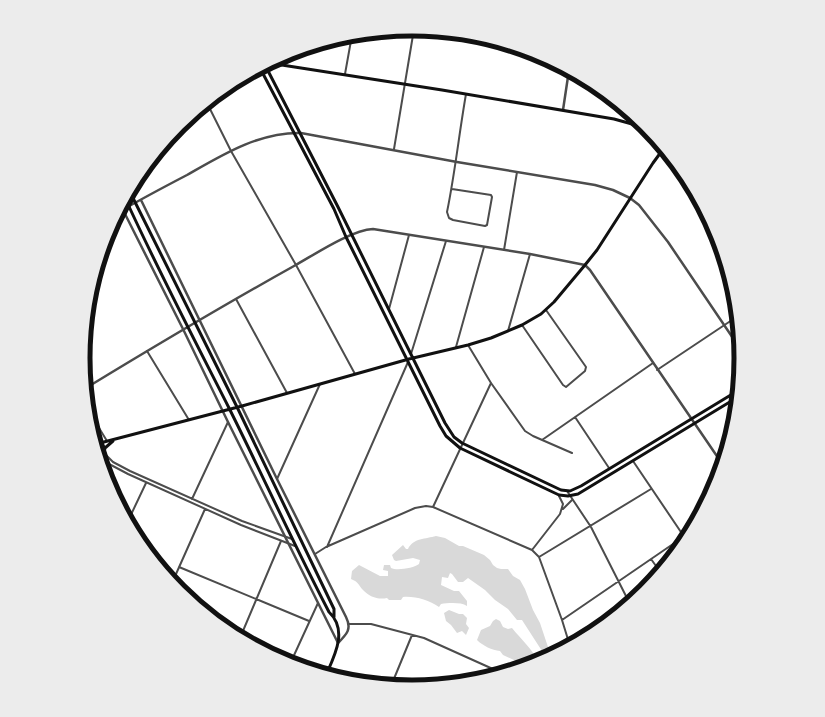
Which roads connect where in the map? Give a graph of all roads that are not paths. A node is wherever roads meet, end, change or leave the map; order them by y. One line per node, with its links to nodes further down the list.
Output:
1 (413, 36): 8 (street)
2 (351, 42): 6 (street)
3 (280, 65): 6 (main road)
4 (267, 70): 14 (main road)
5 (263, 73): 13 (main road)
6 (345, 75): 8 (main road)
7 (568, 76): 11 (street)
8 (404, 84): 9 (main road); 15 (street)
9 (466, 94): 11 (main road); 18 (street)
10 (210, 108): 16 (street)
11 (563, 110): 12 (main road)
12 (637, 126)
13 (295, 133): 14 (street); 16 (street); 29 (main road)
14 (301, 133): 15 (street); 27 (main road)
15 (394, 149): 18 (street)
16 (231, 151): 23 (street); 34 (street)
17 (661, 153): 22 (main road)
18 (457, 162): 19 (street); 20 (street)
19 (517, 172): 22 (street); 32 (street)
20 (452, 189): 20 (street)
21 (133, 198): 24 (main road)
22 (630, 198): 35 (main road); 43 (street)
23 (140, 200): 24 (street); 39 (street)
24 (135, 203): 25 (street); 41 (main road)
25 (129, 206): 44 (main road)
26 (125, 213): 45 (street)
27 (351, 234): 28 (street); 29 (street); 37 (main road)
28 (409, 235): 30 (street); 37 (street)
29 (346, 238): 34 (street); 52 (main road)
30 (446, 241): 31 (street); 51 (street)
31 (484, 247): 32 (street); 49 (street)
32 (504, 250): 33 (street)
33 (530, 254): 35 (street); 46 (street)
34 (296, 265): 36 (street); 55 (street)
35 (585, 265): 38 (main road); 53 (street)
36 (236, 299): 39 (street); 59 (street)
37 (389, 310): 51 (main road)
38 (546, 310): 42 (main road); 42 (street)
39 (200, 319): 41 (street); 62 (street)
40 (732, 320): 43 (street)
41 (195, 322): 44 (street); 63 (main road)
42 (522, 325): 46 (main road)
43 (724, 325): 47 (street); 54 (street)
44 (187, 327): 45 (street); 64 (main road)
45 (183, 329): 50 (street); 65 (street)
46 (508, 331): 48 (main road)
47 (734, 340)
48 (468, 345): 49 (main road); 56 (street)
49 (456, 347): 52 (main road)
50 (147, 351): 58 (street); 67 (street)
51 (411, 355): 52 (main road)
52 (409, 360): 55 (main road); 76 (main road); 79 (main road); 107 (street)
53 (653, 363): 54 (street); 66 (street)
54 (657, 370): 68 (street)
55 (355, 374): 57 (main road)
56 (491, 383): 72 (street); 76 (street)
57 (320, 384): 59 (main road); 87 (street)
58 (91, 385)
59 (287, 393): 62 (main road)
60 (733, 394): 68 (main road)
61 (732, 401): 71 (main road)
62 (242, 406): 63 (main road); 87 (street)
63 (237, 407): 64 (main road); 119 (main road)
64 (230, 409): 65 (main road); 102 (main road)
65 (222, 411): 67 (main road); 69 (street)
66 (574, 417): 72 (street); 86 (street)
67 (189, 420): 74 (main road)
68 (691, 420): 71 (street); 86 (main road)
69 (228, 422): 93 (street); 101 (street)
70 (97, 424): 73 (street)
71 (694, 424): 83 (street); 84 (main road)
72 (542, 440): 82 (street)
73 (107, 441): 74 (main road); 75 (main road)
74 (113, 441): 78 (main road)
75 (101, 443)
76 (462, 443): 79 (street); 90 (main road)
77 (102, 446): 78 (main road)
78 (104, 448): 80 (main road)
79 (460, 448): 91 (main road); 95 (street)
80 (104, 452)
81 (104, 453): 93 (street)
82 (572, 453)
83 (719, 459)
84 (632, 460): 89 (street); 92 (main road)
85 (107, 462): 88 (street)
86 (609, 468): 90 (main road)
87 (277, 479): 109 (street)
88 (146, 482): 96 (street); 98 (street)
89 (651, 489): 99 (street); 100 (street)
90 (567, 491): 92 (street)
91 (559, 495): 92 (main road); 97 (street)
92 (570, 496): 94 (street)
93 (192, 499): 101 (street)
94 (572, 500): 97 (street); 99 (street)
95 (433, 507): 107 (street); 108 (street)
96 (205, 509): 104 (street); 112 (street)
97 (562, 509): 108 (street)
98 (131, 515)
99 (591, 527): 110 (street); 115 (street)
100 (683, 535)
101 (286, 538): 102 (street); 105 (street)
102 (293, 540): 106 (main road)
103 (679, 540): 111 (street)
104 (281, 541): 105 (street); 116 (street)
105 (289, 544): 106 (street); 118 (street)
106 (295, 546): 119 (main road)
107 (326, 547): 109 (street)
108 (532, 550): 110 (street)
109 (314, 554): 122 (street)
110 (539, 557): 120 (street)
111 (651, 559): 113 (street); 115 (street)
112 (179, 567): 114 (street); 116 (street)
113 (657, 568)
114 (175, 577)
115 (619, 582): 117 (street); 120 (street)
116 (258, 599): 121 (street); 123 (street)
117 (627, 599)
118 (318, 603): 121 (street); 126 (street)
119 (334, 617): 126 (main road)
120 (562, 620): 125 (street)
121 (309, 621): 127 (street)
122 (349, 624): 124 (street); 126 (street)
123 (242, 633)
124 (412, 635): 129 (street); 130 (street)
125 (568, 641)
126 (338, 643): 128 (main road)
127 (293, 658)
128 (328, 670)
129 (495, 670)
130 (394, 680)

